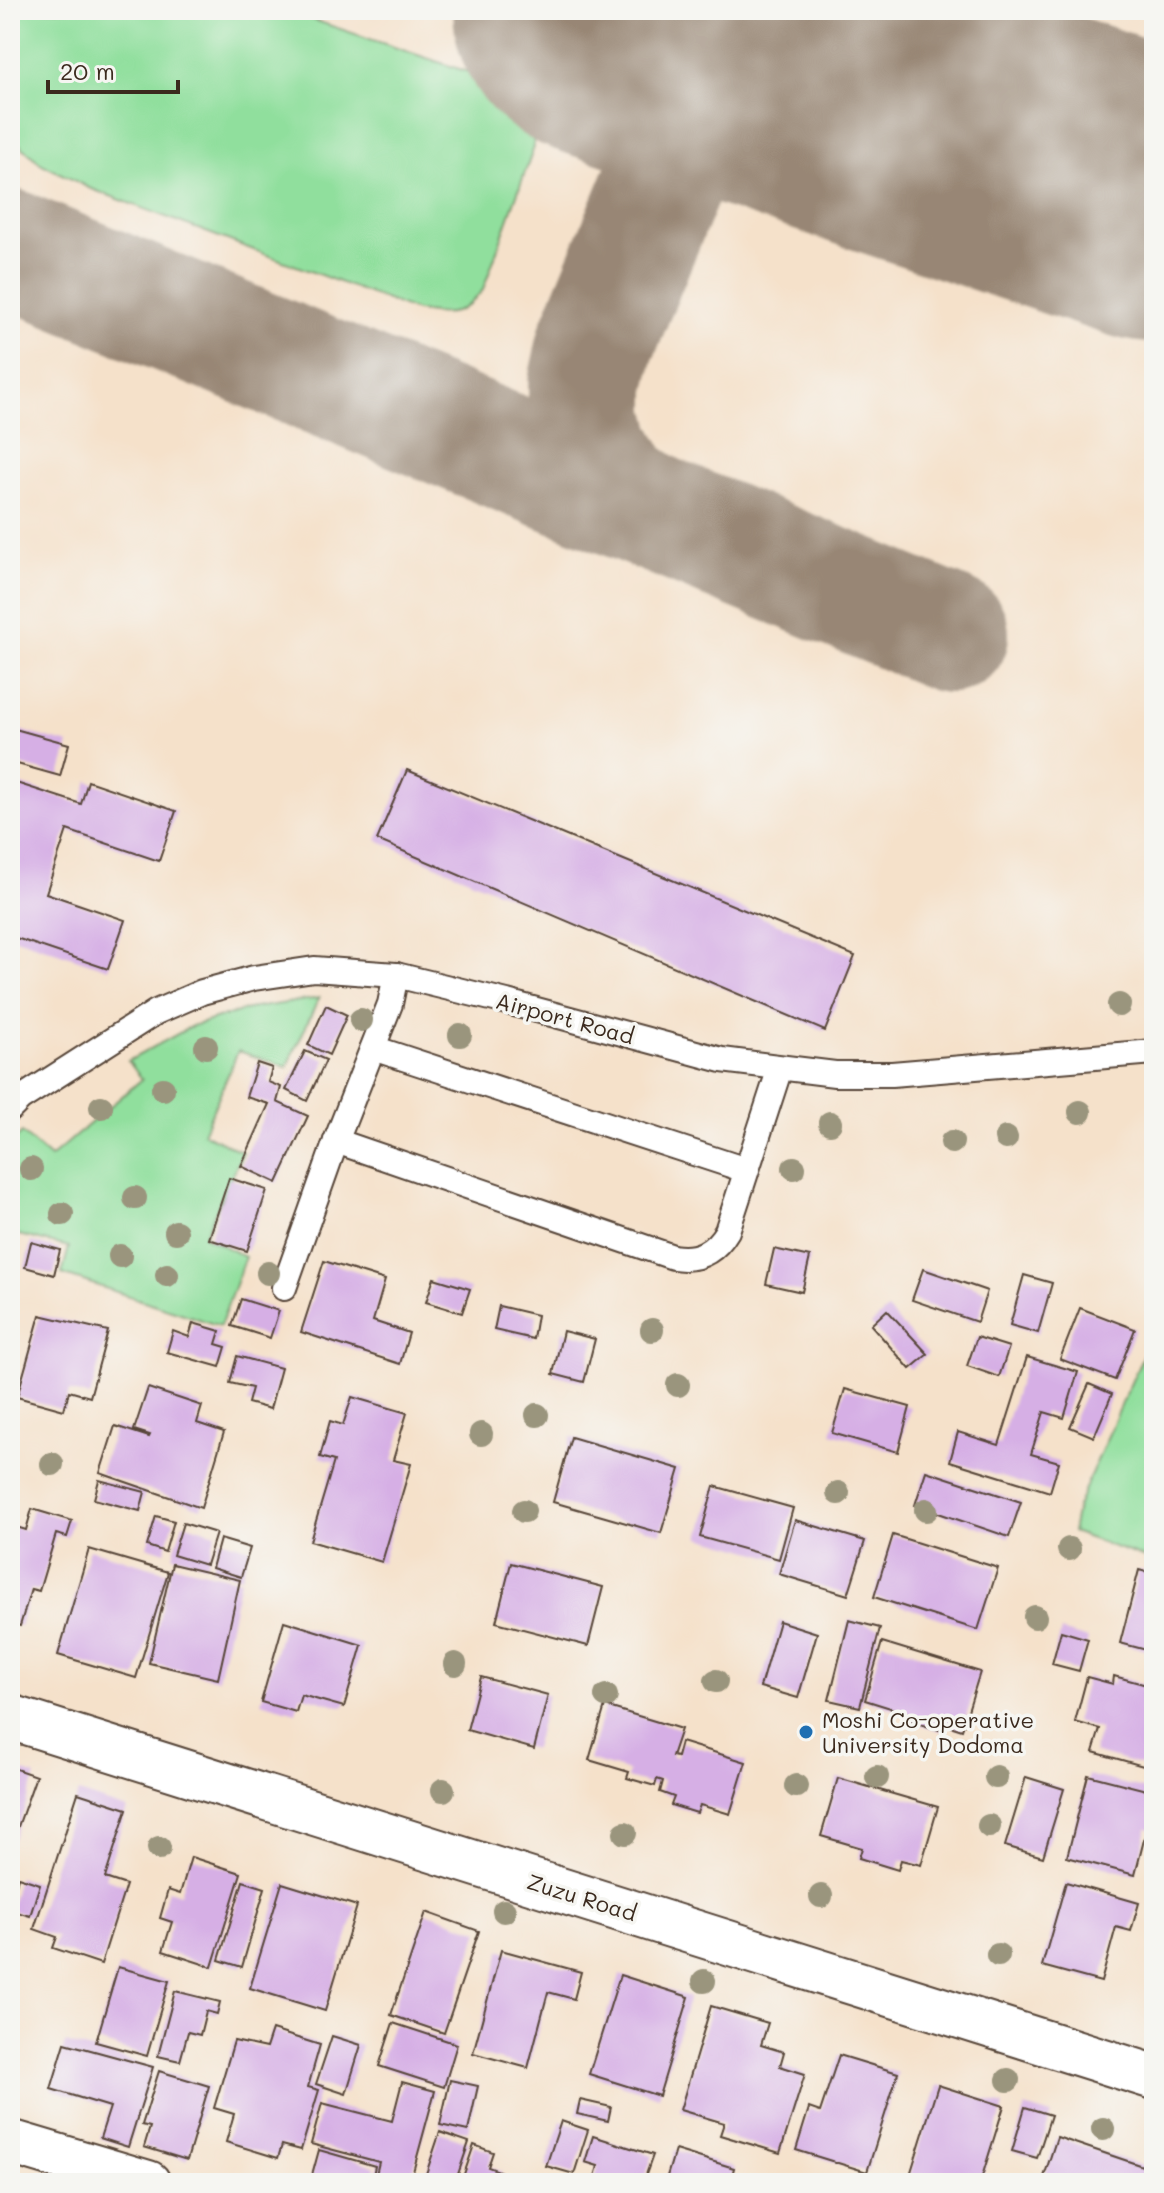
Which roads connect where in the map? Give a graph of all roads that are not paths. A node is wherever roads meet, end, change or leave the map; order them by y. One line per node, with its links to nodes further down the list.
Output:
1 (396, 975): 2 (lane); 4 (lane, Airport Road); 5 (lane, Airport Road)
2 (373, 1048): 6 (lane); 7 (lane)
3 (1154, 1052): 4 (lane, Airport Road)
4 (780, 1068): 7 (lane)
5 (10, 1109)
6 (336, 1141): 7 (lane); 8 (lane)
7 (746, 1170)
8 (284, 1288)
9 (10, 1717): 10 (street, Zuzu Road)
10 (1154, 2077)
11 (10, 2142): 12 (street)
12 (148, 2183)

